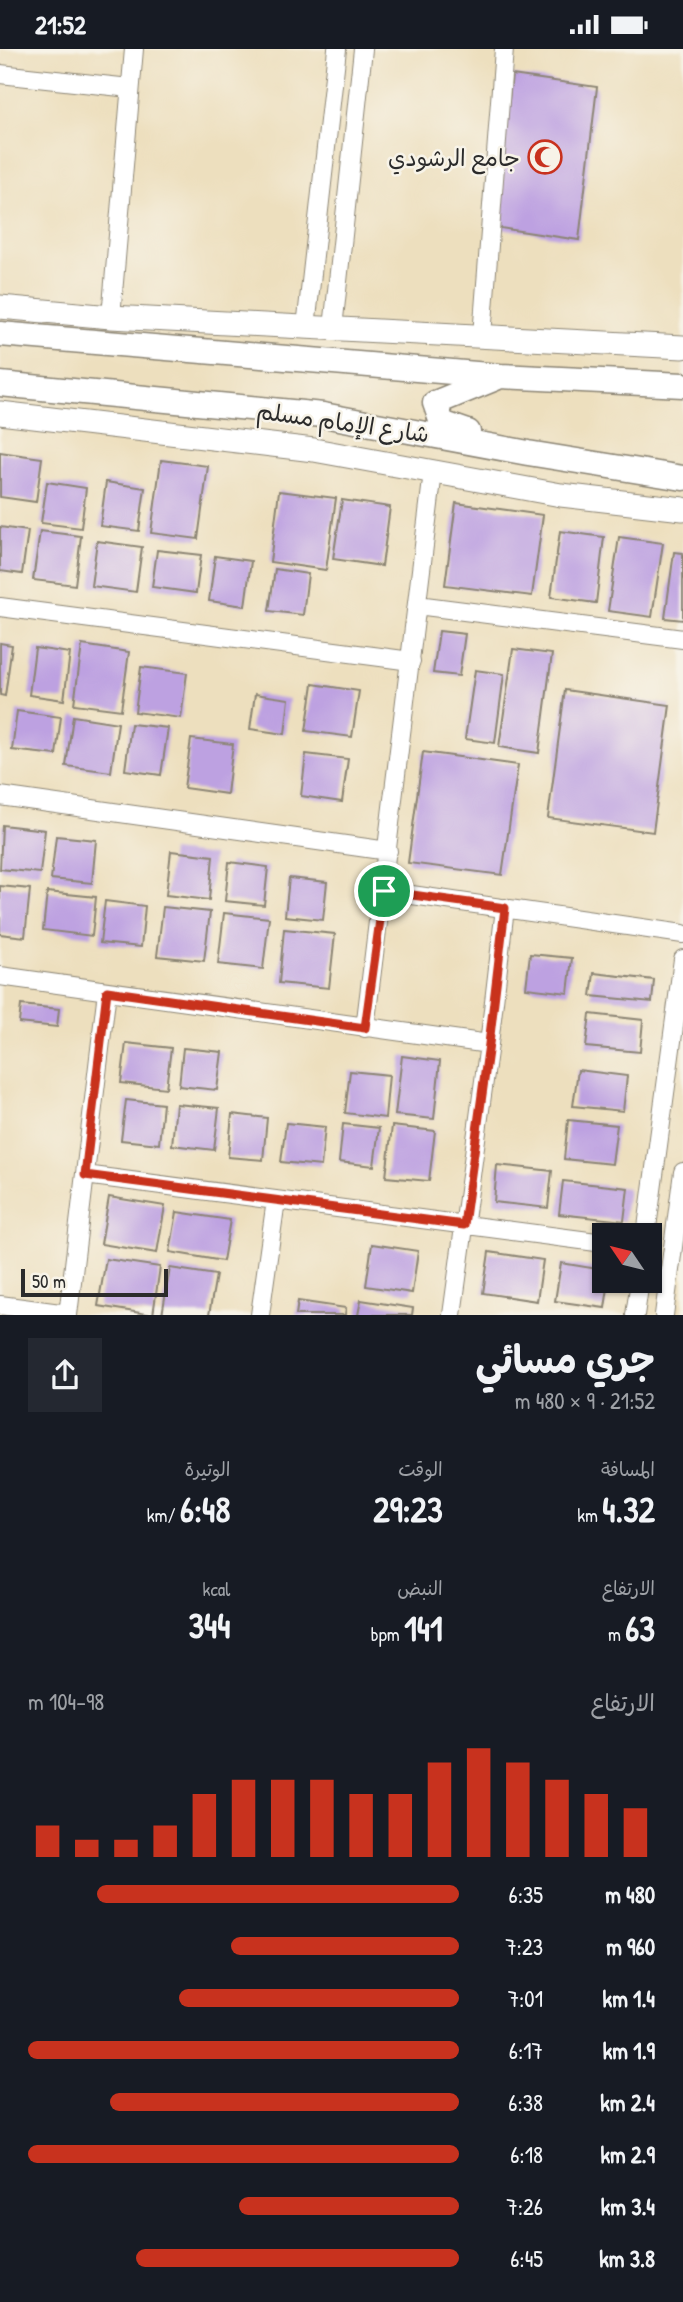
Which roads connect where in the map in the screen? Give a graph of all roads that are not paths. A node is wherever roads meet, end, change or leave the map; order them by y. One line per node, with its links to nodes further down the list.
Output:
1 (134, 49): 6 (street)
2 (337, 49): 9 (street)
3 (363, 49): 10 (street)
4 (503, 49): 12 (street)
5 (0, 74): 6 (street)
6 (130, 87): 8 (street)
7 (0, 307): 8 (street)
8 (111, 317): 9 (street)
9 (306, 327): 10 (street)
10 (333, 328): 12 (street)
11 (0, 334): 14 (main road)
12 (482, 336): 13 (street)
13 (683, 347)
14 (500, 376): 16 (main road); 18 (main road)
15 (0, 384): 18 (main road, شارع الإمام مسلم)
16 (683, 384)
17 (0, 413): 19 (street)
18 (528, 453): 20 (main road, شارع الإمام مسلم)
19 (433, 472): 21 (street); 22 (street)
20 (683, 478)
21 (683, 509)
22 (417, 604): 24 (street); 25 (street)
23 (0, 607): 25 (street)
24 (683, 639)
25 (411, 661): 27 (street)
26 (0, 796): 27 (street)
27 (388, 851): 28 (street)
28 (384, 891): 29 (street); 34 (street)
29 (505, 908): 30 (street); 35 (street)
30 (683, 934)
31 (683, 959): 40 (street)
32 (0, 976): 33 (street)
33 (107, 991): 34 (street); 37 (street)
34 (365, 1028): 35 (street)
35 (489, 1044): 41 (street)
36 (683, 1172): 39 (street)
37 (85, 1175): 38 (street); 45 (street)
38 (276, 1200): 41 (street); 46 (street)
39 (680, 1216): 49 (street)
40 (648, 1223)
41 (464, 1225): 42 (street); 47 (street)
42 (592, 1241)
43 (638, 1293): 48 (street)
44 (0, 1305): 45 (street)
45 (68, 1315)
46 (260, 1315)
47 (452, 1315)
48 (635, 1315)
49 (664, 1315)

